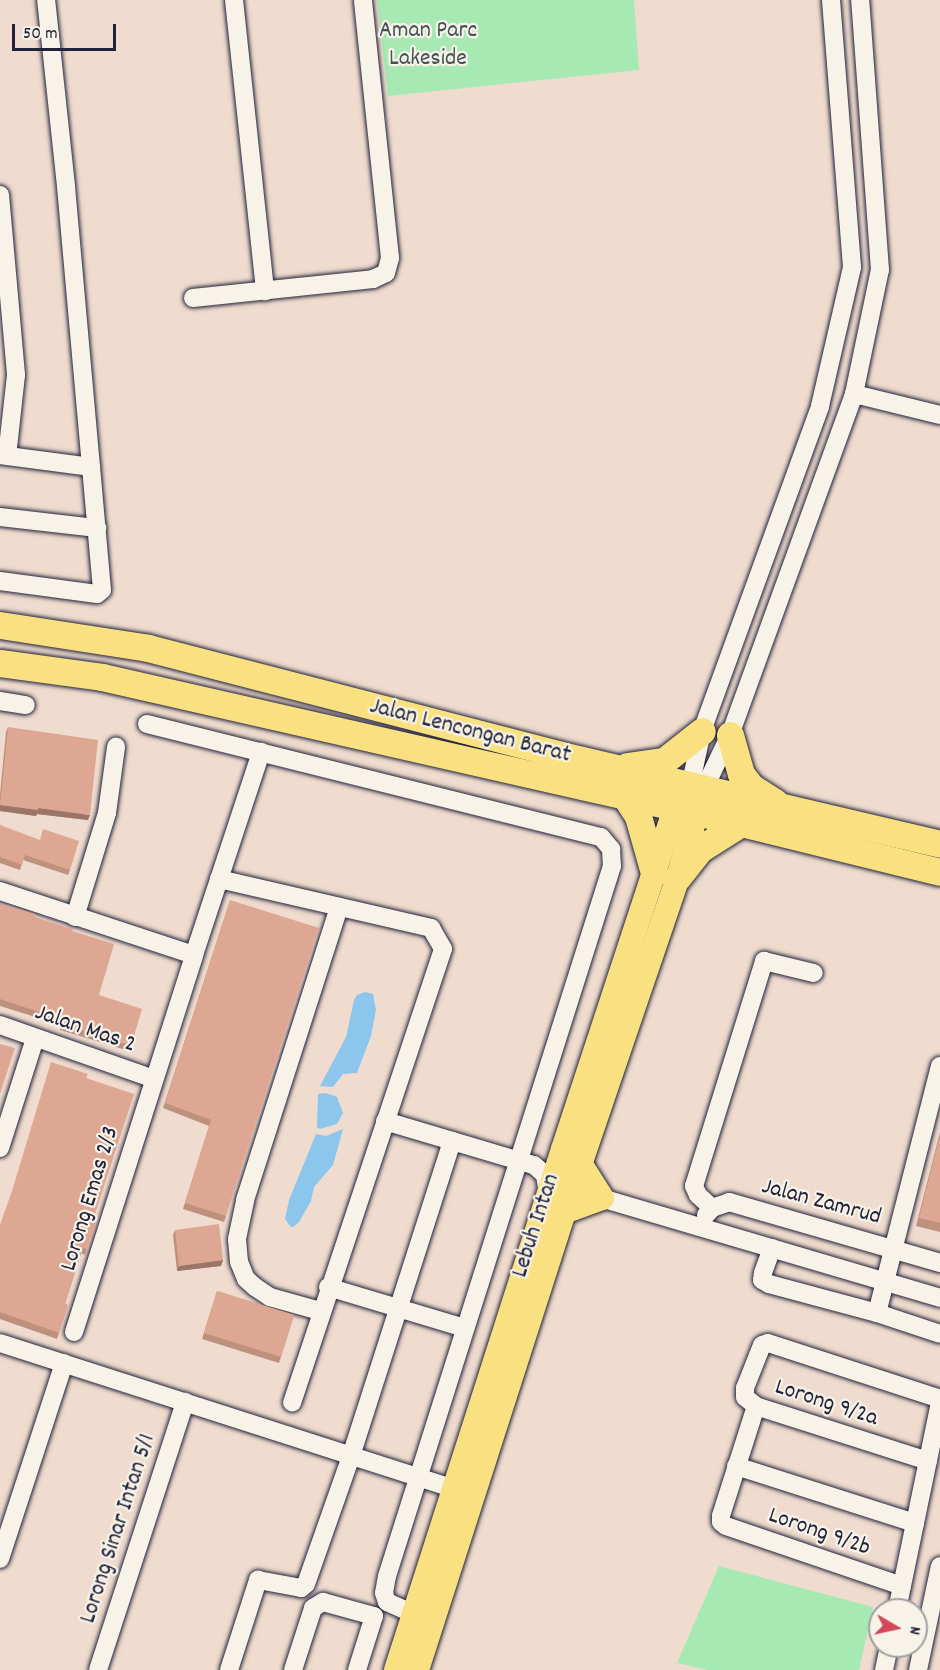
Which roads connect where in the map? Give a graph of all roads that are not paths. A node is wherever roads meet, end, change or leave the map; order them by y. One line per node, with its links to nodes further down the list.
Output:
1 (46, 0): 15 (street)
2 (234, 0): 8 (street)
3 (363, 0): 8 (street)
4 (831, 0): 24 (street)
5 (860, 0): 12 (street)
6 (0, 196): 7 (street)
7 (3, 259): 10 (street)
8 (265, 291): 9 (street)
9 (193, 298)
10 (7, 327): 11 (street)
11 (8, 389): 14 (street)
12 (854, 394): 13 (street); 25 (street)
13 (940, 416)
14 (4, 455): 15 (street)
15 (91, 467): 17 (street)
16 (0, 517): 17 (street)
17 (97, 528): 18 (street)
18 (0, 581)
19 (0, 625): 28 (highway, Jalan Lencongan Barat)
20 (0, 663): 29 (highway, Jalan Lencongan Barat)
21 (0, 701): 22 (street)
22 (26, 705)
23 (147, 724): 27 (street)
24 (702, 731): 28 (highway); 30 (street)
25 (730, 735): 30 (street); 31 (highway)
26 (116, 747): 39 (street)
27 (261, 752): 36 (street, Lorong Emas 2/3); 50 (street)
28 (611, 767): 30 (highway, Jalan Lencongan Barat)
29 (624, 796): 30 (highway, Jalan Lencongan Barat); 35 (highway)
30 (691, 799): 31 (highway, Jalan Lencongan Barat); 32 (highway, Jalan Lencongan Barat); 35 (main road, Lebuh Intan)
31 (783, 808): 33 (highway, Jalan Lencongan Barat)
32 (741, 823): 34 (highway, Jalan Lencongan Barat); 35 (highway)
33 (940, 844)
34 (940, 872)
35 (666, 875): 49 (main road, Lebuh Intan)
36 (219, 879): 38 (street); 40 (street, Lorong Emas 2/3)
37 (0, 891): 39 (street)
38 (339, 907): 46 (street); 64 (street)
39 (75, 917): 40 (street)
40 (194, 955): 45 (street, Lorong Emas 2/3)
41 (814, 973): 54 (street)
42 (0, 1025): 43 (street, Jalan Mas 2)
43 (35, 1038): 45 (street, Jalan Mas 2); 48 (street)
44 (940, 1066): 58 (street)
45 (154, 1080): 67 (street, Lorong Emas 2/3)
46 (385, 1120): 47 (street); 61 (street)
47 (452, 1141): 50 (street); 63 (street)
48 (0, 1148)
49 (571, 1156): 50 (street); 51 (main road, Lebuh Intan); 52 (main road, Lebuh Intan); 53 (main road)
50 (526, 1163): 52 (street); 66 (street)
51 (572, 1189): 53 (street); 55 (main road, Lebuh Intan)
52 (548, 1194): 79 (main road, Lebuh Intan)
53 (602, 1198): 55 (main road); 56 (street)
54 (712, 1208): 56 (street); 58 (street, Jalan Zamrud)
55 (564, 1212): 79 (main road, Lebuh Intan)
56 (700, 1227): 57 (street)
57 (772, 1248): 60 (street); 65 (street)
58 (896, 1248): 59 (street, Jalan Zamrud); 60 (street)
59 (940, 1263)
60 (886, 1284): 62 (street); 65 (street)
61 (328, 1287): 63 (street); 64 (street)
62 (940, 1298)
63 (398, 1308): 66 (street); 75 (street)
64 (320, 1311): 73 (street)
65 (878, 1313): 68 (street)
66 (465, 1328): 78 (street)
67 (74, 1332)
68 (940, 1334)
69 (0, 1343): 70 (street)
70 (64, 1363): 72 (street); 82 (street)
71 (940, 1401): 74 (street); 76 (street)
72 (185, 1402): 75 (street); 87 (street, Lorong Sinar Intan 5/1)
73 (292, 1402)
74 (756, 1407): 76 (street, Lorong 9/2a); 77 (street, Lorong 9/2a)
75 (351, 1456): 78 (street); 88 (street)
76 (928, 1461): 81 (street)
77 (736, 1466): 80 (street, Lorong 9/2a); 81 (street)
78 (419, 1477): 79 (street); 86 (street)
79 (462, 1492): 86 (main road, Lebuh Intan); 92 (main road, Lebuh Intan)
80 (721, 1522): 84 (street, Lorong 9/2b)
81 (915, 1524): 84 (street)
82 (0, 1559)
83 (940, 1566): 93 (street)
84 (902, 1586): 85 (street)
85 (900, 1598)
86 (412, 1613): 91 (main road, Lebuh Intan)
87 (98, 1670)
88 (229, 1670)
89 (293, 1670): 90 (street)
90 (357, 1670)
91 (396, 1670)
92 (417, 1670)
93 (918, 1670)

